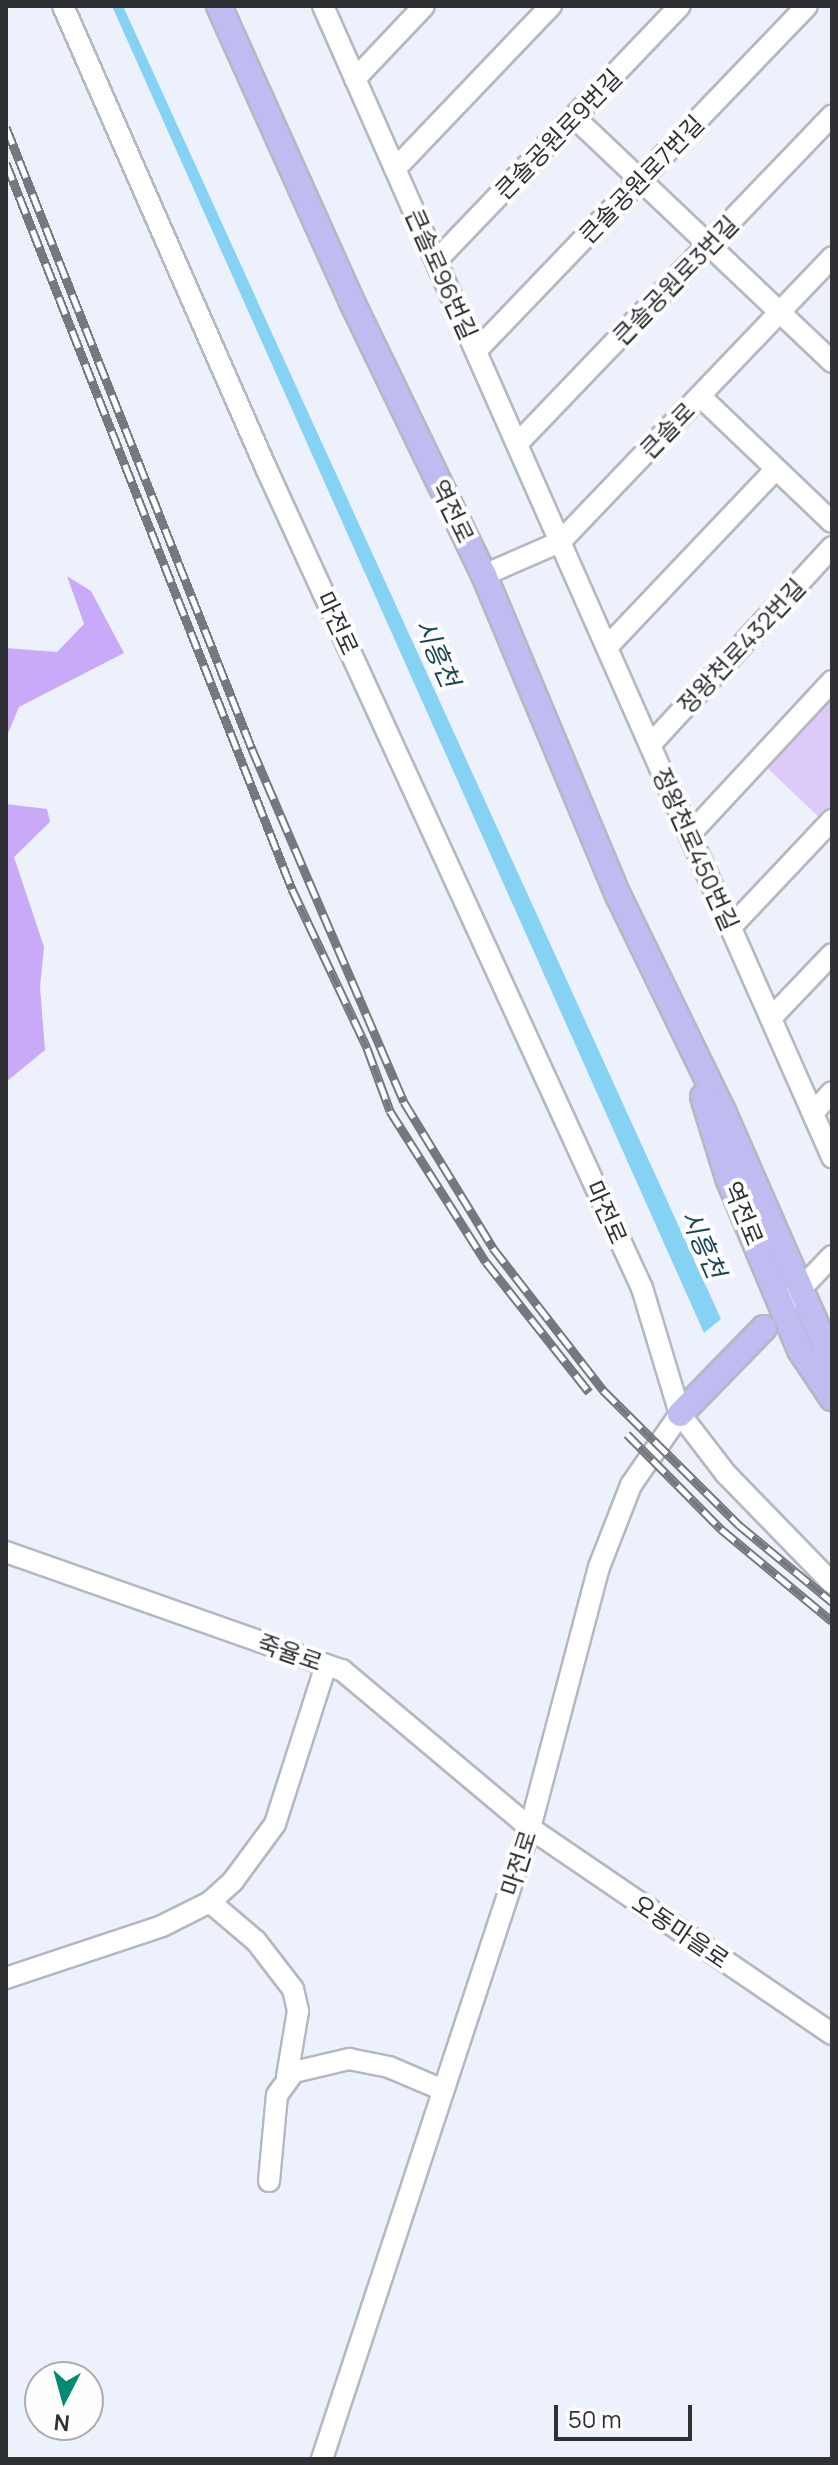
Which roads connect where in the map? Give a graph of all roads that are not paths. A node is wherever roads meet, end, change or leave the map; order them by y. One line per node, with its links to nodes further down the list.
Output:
1 (63, 6): 44 (street, 마전로)
2 (219, 6): 25 (main road, 역전로)
3 (323, 6): 8 (street, 큰솔로96번길)
4 (424, 6): 8 (street)
5 (551, 6): 11 (street)
6 (680, 6): 10 (street, 큰솔공원로9번길)
7 (807, 6): 12 (street, 큰솔공원로7번길)
8 (355, 79): 11 (street, 큰솔로96번길)
9 (832, 115): 13 (street, 큰솔공원로3번길)
10 (574, 117): 12 (street); 15 (street, 큰솔공원로9번길)
11 (395, 169): 15 (street, 큰솔로96번길)
12 (640, 180): 13 (street); 17 (street, 큰솔공원로7번길)
13 (708, 244): 16 (street); 20 (street, 큰솔공원로3번길)
14 (832, 257): 16 (street, 큰솔로)
15 (436, 261): 17 (street, 큰솔로96번길)
16 (779, 312): 18 (street); 19 (street, 큰솔로)
17 (476, 351): 20 (street, 큰솔로96번길)
18 (832, 362)
19 (700, 396): 21 (street); 23 (street, 큰솔로)
20 (517, 444): 23 (street, 큰솔로96번길)
21 (776, 469): 22 (street); 26 (street)
22 (832, 522)
23 (560, 542): 25 (street, 큰솔로); 26 (street, 정왕천로450번길)
24 (832, 547): 28 (street, 정왕천로432번길)
25 (484, 575): 34 (main road, 역전로)
26 (607, 647): 28 (street, 정왕천로450번길)
27 (832, 681): 30 (street)
28 (650, 745): 30 (street, 정왕천로450번길)
29 (832, 820): 31 (street)
30 (690, 834): 31 (street, 정왕천로450번길)
31 (731, 927): 33 (street, 정왕천로450번길)
32 (832, 954): 33 (street)
33 (771, 1018): 36 (street, 정왕천로450번길)
34 (679, 1019): 39 (main road, 역전로); 40 (main road, 역전로)
35 (832, 1092): 36 (street)
36 (813, 1113): 37 (street, 정왕천로450번길)
37 (832, 1157)
38 (832, 1256): 39 (street)
39 (801, 1289): 40 (street); 42 (main road, 역전로)
40 (782, 1308): 41 (street); 43 (main road, 역전로)
41 (764, 1328): 44 (main road)
42 (832, 1361)
43 (832, 1398)
44 (680, 1414): 46 (street); 48 (street, 마전로)
45 (6, 1552): 47 (street, 죽율로)
46 (832, 1583)
47 (326, 1665): 48 (street, 죽율로); 49 (street)
48 (530, 1828): 51 (street, 오동마을로); 53 (street, 마전로)
49 (210, 1902): 50 (street); 52 (street)
50 (6, 1978)
51 (832, 2034)
52 (287, 2077): 53 (street); 54 (street)
53 (443, 2090): 55 (street, 마전로)
54 (269, 2181)
55 (322, 2459)

